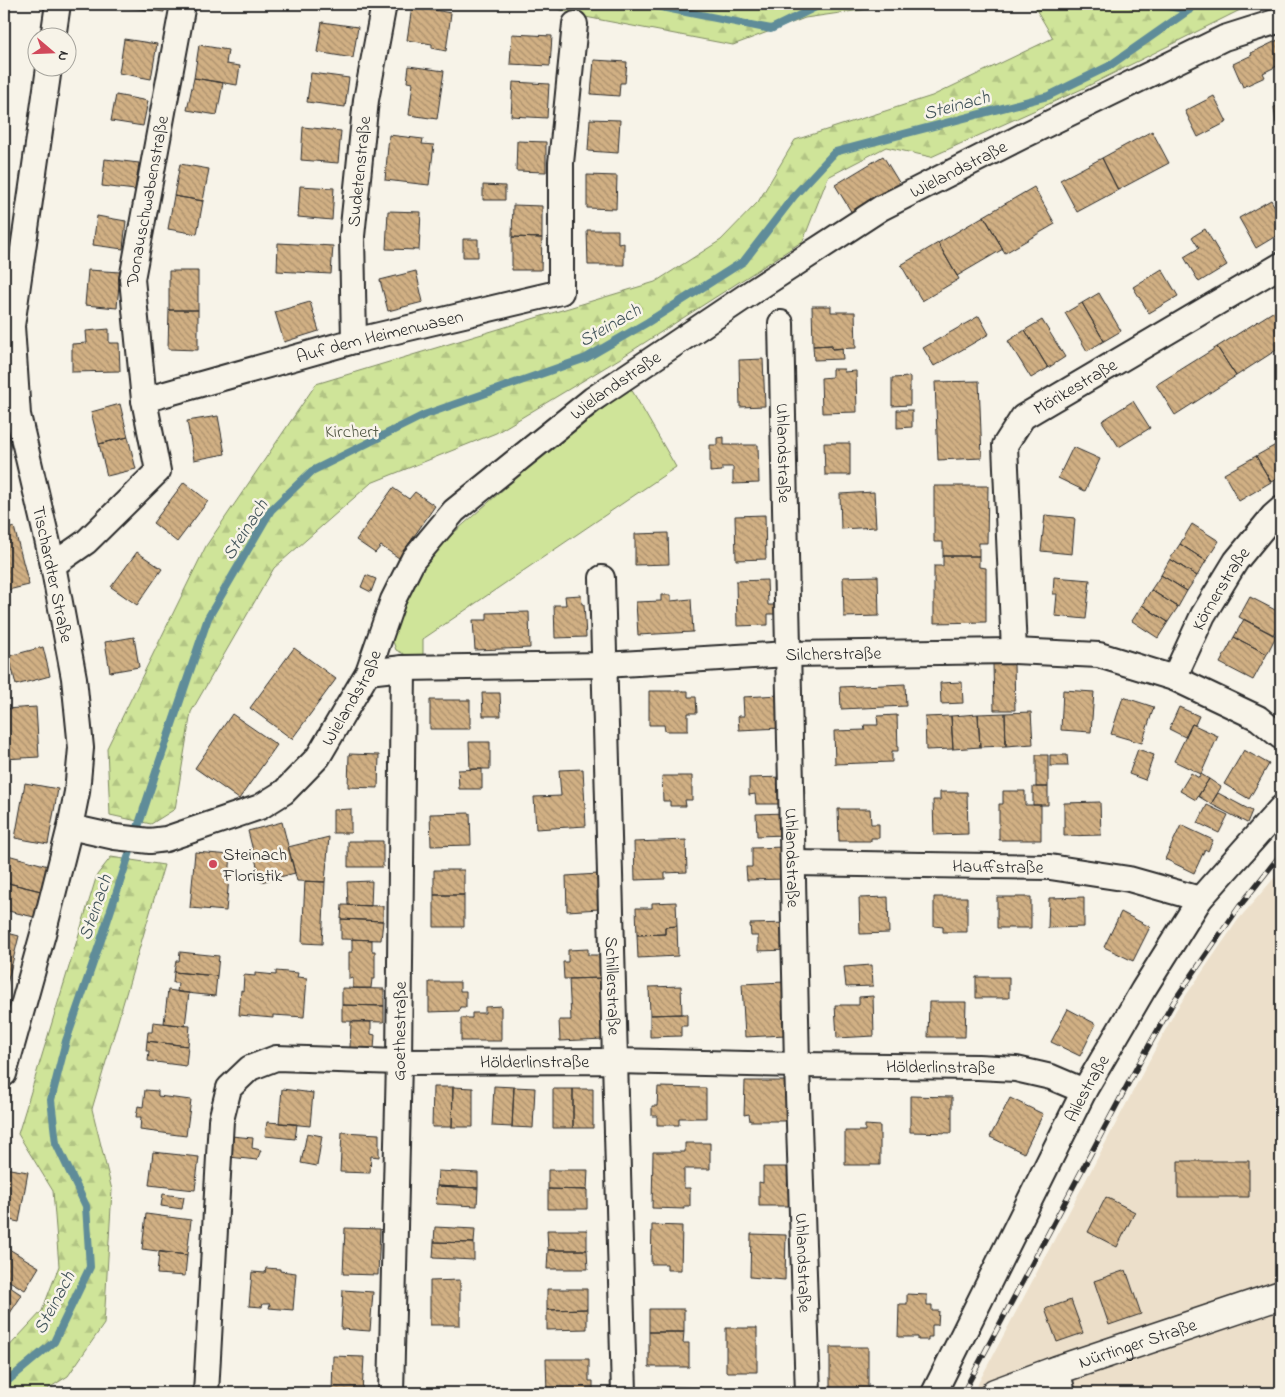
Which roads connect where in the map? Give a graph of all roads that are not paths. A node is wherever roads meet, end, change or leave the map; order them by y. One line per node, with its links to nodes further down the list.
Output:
1 (58, 4): 6 (street)
2 (183, 4): 12 (street, Donauschwabenstraße)
3 (384, 4): 11 (street, Sudetenstraße)
4 (1281, 20): 20 (street, Wielandstraße)
5 (575, 24): 11 (street, Auf dem Heimenwasen)
6 (54, 28)
7 (47, 78): 10 (street, Tischardter Straße)
8 (1281, 265): 16 (street, Mörikestraße)
9 (781, 323): 17 (street, Uhlandstraße)
10 (8, 326): 14 (street, Tischardter Straße)
11 (354, 341): 12 (street, Auf dem Heimenwasen)
12 (144, 400): 14 (street)
13 (1281, 509): 21 (street, Körnerstraße)
14 (53, 565): 24 (street, Tischardter Straße)
15 (602, 578): 18 (street, Schillerstraße)
16 (1014, 651): 17 (street, Silcherstraße); 21 (street, Silcherstraße)
17 (788, 654): 18 (street, Silcherstraße); 25 (street, Uhlandstraße)
18 (604, 665): 19 (street, Silcherstraße); 27 (street, Schillerstraße)
19 (403, 668): 20 (street, Silcherstraße); 28 (street, Goethestraße)
20 (368, 672): 24 (street, Wielandstraße)
21 (1174, 678): 22 (street, Silcherstraße)
22 (1281, 737)
23 (1281, 808): 26 (street, Ailestraße)
24 (70, 828): 30 (street, Tischardter Straße)
25 (793, 863): 26 (street, Hauffstraße); 29 (street, Uhlandstraße)
26 (1200, 899): 31 (street, Ailestraße)
27 (615, 1061): 28 (street, Hölderlinstraße); 29 (street, Hölderlinstraße); 36 (street, Schillerstraße)
28 (399, 1062): 34 (street, Hölderlinstraße); 35 (street, Goethestraße)
29 (797, 1065): 31 (street, Hölderlinstraße); 37 (street, Uhlandstraße)
30 (4, 1074)
31 (1084, 1091): 38 (street, Ailestraße)
32 (1281, 1294): 33 (main road, Nürtinger Straße)
33 (1060, 1382): 39 (main road, Nürtinger Straße)
34 (206, 1393)
35 (392, 1393)
36 (624, 1393)
37 (808, 1393)
38 (934, 1393)
39 (994, 1393)

